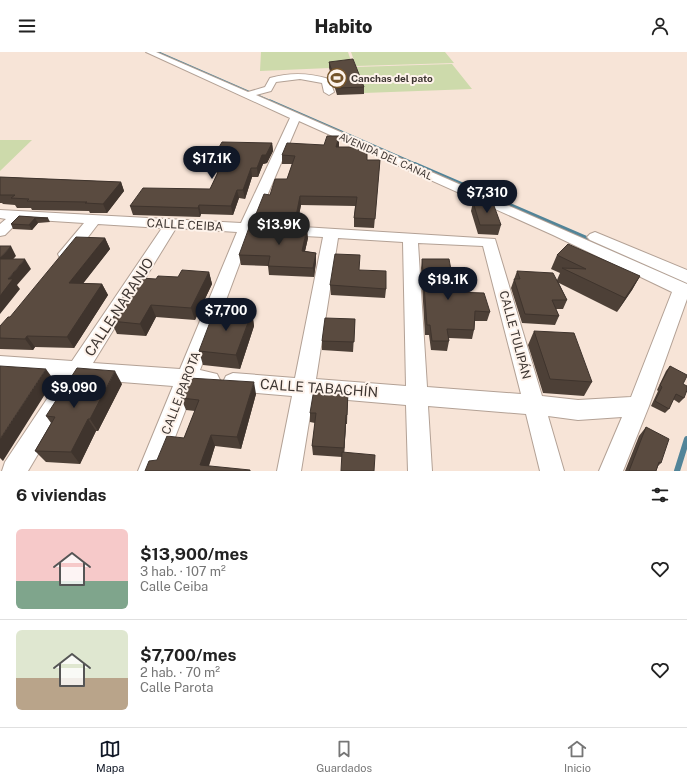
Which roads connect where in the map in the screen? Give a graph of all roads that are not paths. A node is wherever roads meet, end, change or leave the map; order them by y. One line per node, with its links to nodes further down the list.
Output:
1 (150, 52): 4 (street, AVENIDA DEL CANAL)
2 (160, 52): 4 (street)
3 (329, 92): 4 (street)
4 (252, 94): 5 (street, AVENIDA DEL CANAL); 16 (street)
5 (296, 116): 10 (street, CALLE PAROTA); 16 (street, AVENIDA DEL CANAL)
6 (0, 214): 7 (street, CALLE CEIBA)
7 (18, 215): 8 (street, CALLE CEIBA); 11 (street)
8 (94, 220): 9 (street, CALLE CEIBA); 15 (street)
9 (172, 224): 10 (street, CALLE CEIBA); 18 (street, CALLE NARANJO)
10 (246, 228): 12 (street, CALLE CEIBA); 19 (street, CALLE PAROTA)
11 (0, 232)
12 (331, 233): 13 (street, CALLE CEIBA); 20 (street)
13 (410, 238): 14 (street, CALLE CEIBA); 21 (street)
14 (490, 242): 22 (street, CALLE TULIPÁN)
15 (55, 267)
16 (685, 286): 23 (street)
17 (0, 364): 18 (street, CALLE TABACHÍN)
18 (78, 370): 19 (street, CALLE TABACHÍN); 24 (street, CALLE NARANJO)
19 (187, 378): 20 (street, CALLE TABACHÍN); 25 (street, CALLE PAROTA)
20 (304, 387): 21 (street, CALLE TABACHÍN); 26 (street)
21 (418, 396): 22 (street, CALLE TABACHÍN); 27 (street)
22 (534, 404): 23 (street, CALLE TABACHÍN); 28 (street, CALLE TULIPÁN)
23 (638, 406): 29 (street)
24 (14, 471)
25 (150, 471)
26 (289, 471)
27 (420, 471)
28 (552, 471)
29 (611, 471)

